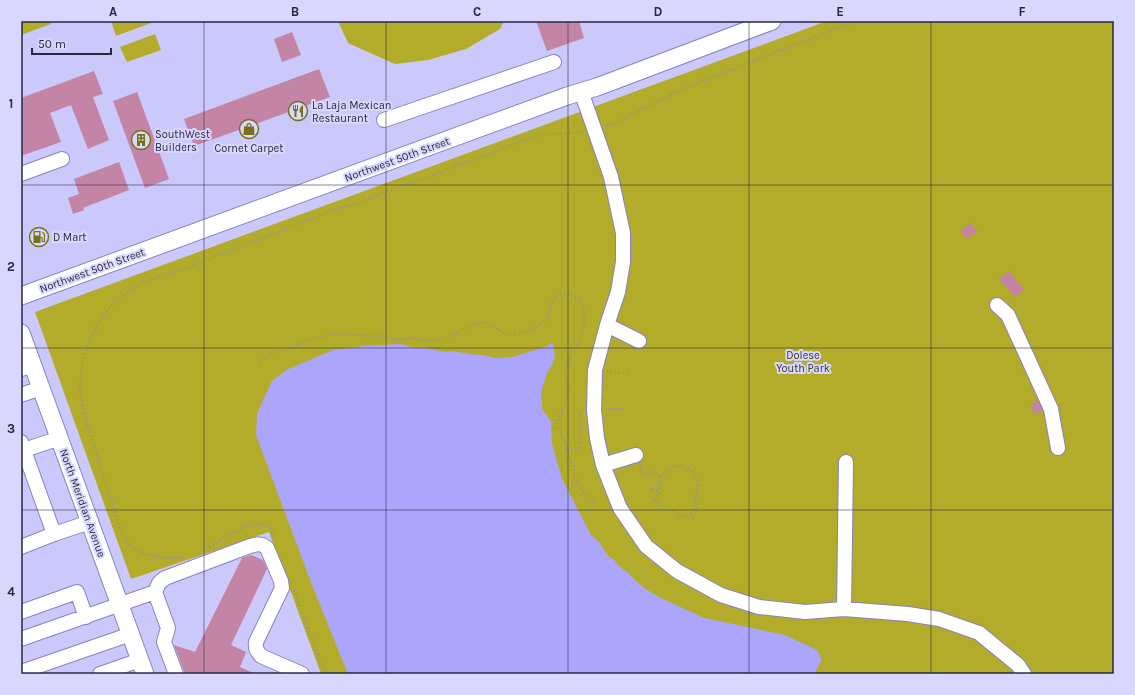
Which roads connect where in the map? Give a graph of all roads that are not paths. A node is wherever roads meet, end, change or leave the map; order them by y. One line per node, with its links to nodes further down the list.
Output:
1 (772, 21): 3 (main road, Northwest 50th Street)
2 (554, 62): 4 (street)
3 (581, 91): 7 (main road, Northwest 50th Street); 9 (street)
4 (384, 120)
5 (62, 158): 6 (street)
6 (21, 174)
7 (21, 296)
8 (997, 305): 17 (street)
9 (607, 325): 11 (street); 20 (street)
10 (22, 338): 12 (main road, North Meridian Avenue)
11 (639, 341)
12 (27, 367): 13 (main road, North Meridian Avenue)
13 (41, 388): 14 (street); 15 (main road, North Meridian Avenue)
14 (21, 395)
15 (60, 438): 16 (street); 21 (main road, North Meridian Avenue)
16 (22, 448): 22 (street)
17 (1058, 448)
18 (636, 455): 20 (street)
19 (846, 462): 26 (street)
20 (604, 465): 26 (street)
21 (90, 522): 22 (street); 25 (main road, North Meridian Avenue)
22 (54, 534): 23 (street)
23 (21, 547)
24 (155, 592): 25 (street); 34 (street); 35 (street)
25 (120, 605): 28 (street); 29 (main road, North Meridian Avenue)
26 (844, 609): 36 (street)
27 (21, 612): 28 (street)
28 (86, 617): 30 (street)
29 (131, 634): 31 (main road, North Meridian Avenue); 32 (street)
30 (21, 639)
31 (142, 667): 33 (street)
32 (21, 672)
33 (100, 674)
34 (176, 674)
35 (302, 674)
36 (1024, 674)

